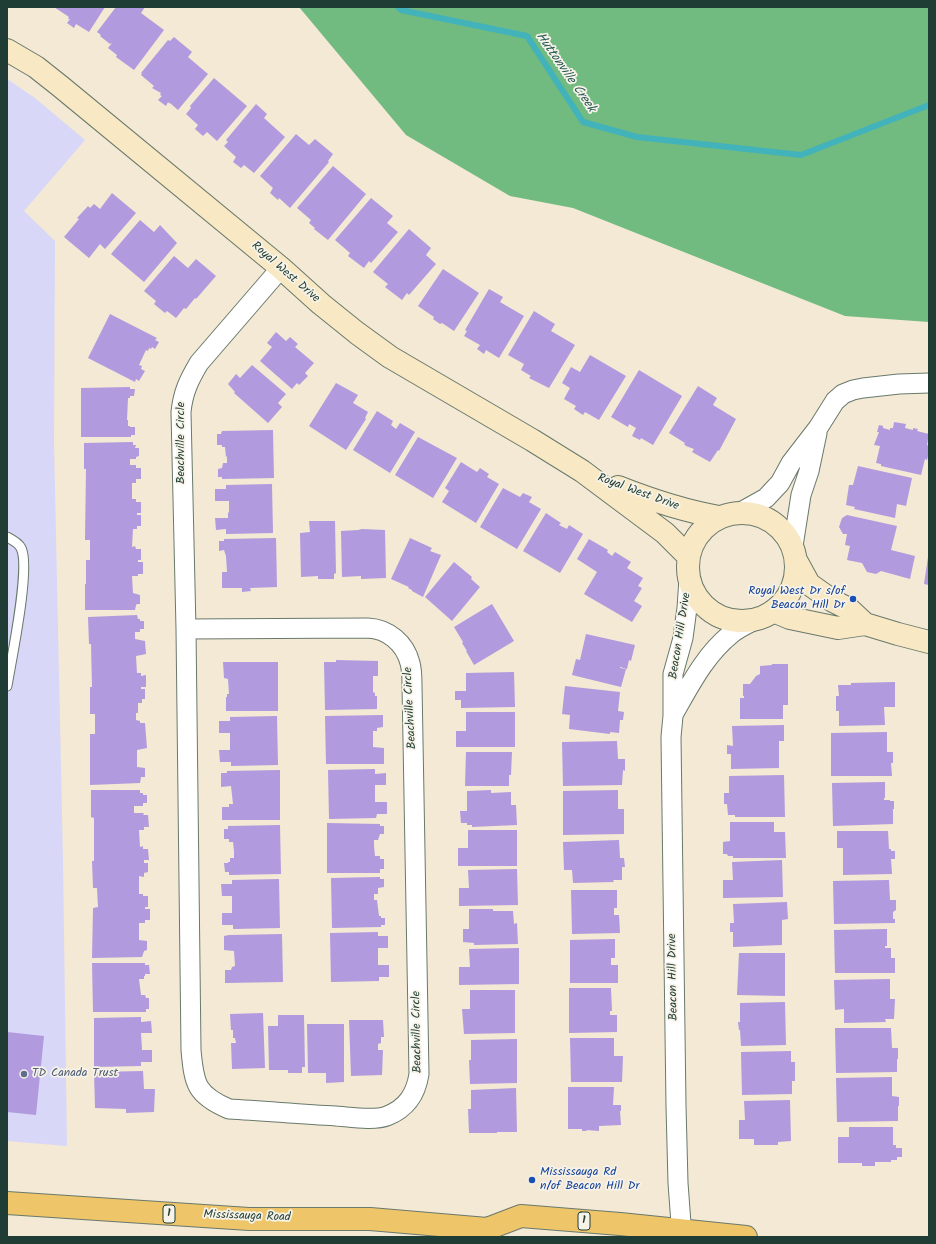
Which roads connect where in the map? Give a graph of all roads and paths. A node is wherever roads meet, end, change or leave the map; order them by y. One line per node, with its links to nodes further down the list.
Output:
1 (7, 50): 2 (street, Royal West Drive)
2 (281, 268): 5 (street, Royal West Drive); 14 (street, Beachville Circle)
3 (929, 383): 4 (street)
4 (818, 428): 6 (street); 9 (street)
5 (582, 472): 7 (street, Royal West Drive); 10 (street, Royal West Drive)
6 (741, 512): 7 (street); 9 (street)
7 (719, 517): 10 (street)
8 (7, 536): 16 (lane)
9 (795, 554): 12 (street); 13 (street)
10 (688, 556): 11 (street)
11 (689, 579): 12 (street); 17 (street, Beacon Hill Drive)
12 (764, 616): 13 (street); 17 (street, Beacon Hill Drive)
13 (864, 624): 15 (street)
14 (186, 629): 14 (street, Beachville Circle)
15 (929, 642)
16 (7, 686)
17 (673, 716): 20 (street, Beacon Hill Drive)
18 (7, 1203): 19 (main road, Mississauga Road / 1)
19 (491, 1233): 20 (main road, Mississauga Road / 1)
20 (682, 1234): 21 (main road, Mississauga Road / 1)
21 (746, 1237)

